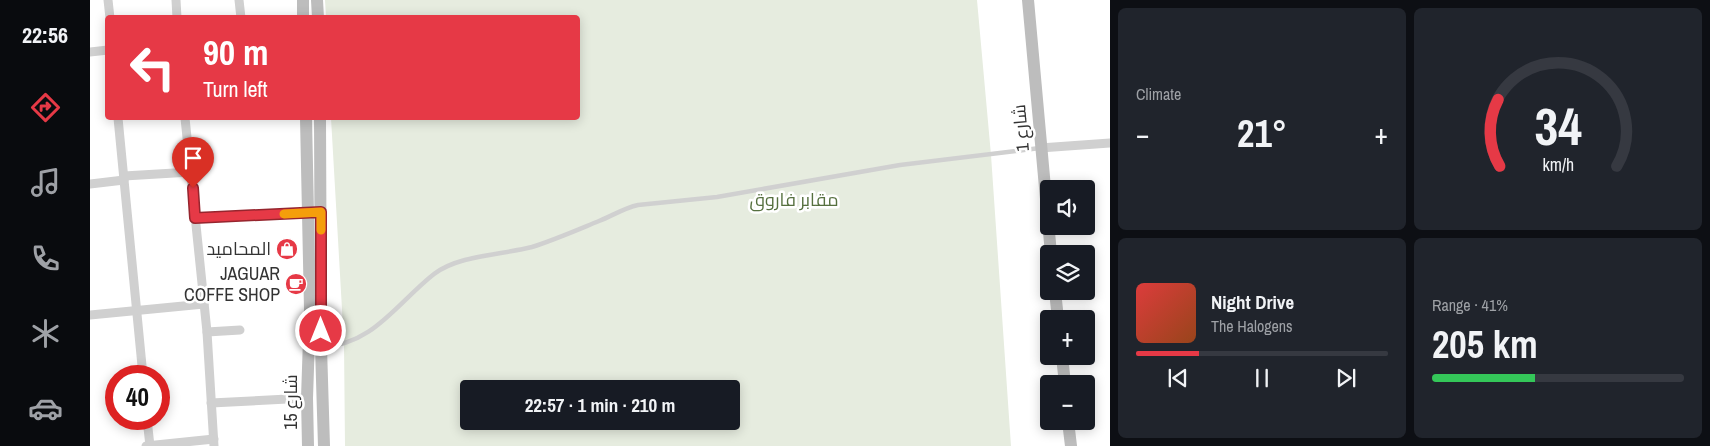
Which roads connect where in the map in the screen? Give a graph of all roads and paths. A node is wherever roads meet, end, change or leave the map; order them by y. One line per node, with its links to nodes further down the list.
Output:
1 (108, 0): 7 (street)
2 (176, 0): 8 (street)
3 (239, 0): 9 (street)
4 (303, 0): 10 (street)
5 (317, 0): 11 (street)
6 (1028, 0): 19 (street, شارع 1)
7 (110, 15)
8 (177, 15)
9 (240, 15)
10 (303, 15)
11 (318, 15)
12 (105, 50): 13 (street)
13 (90, 52)
14 (118, 120): 21 (street)
15 (185, 120): 20 (street)
16 (306, 120): 24 (street, شارع 15)
17 (320, 120): 23 (street, شارع 15)
18 (1110, 143): 19 (street)
19 (1040, 148): 26 (street, شارع 1); 32 (lane)
20 (191, 172): 21 (street); 25 (street)
21 (124, 178): 22 (street); 28 (street)
22 (90, 184)
23 (321, 212): 24 (street); 32 (street, شارع 15)
24 (308, 213): 25 (street); 34 (street, شارع 15)
25 (195, 218): 27 (street)
26 (1050, 245)
27 (204, 304): 28 (street); 31 (street)
28 (137, 310): 29 (street); 33 (street)
29 (90, 315)
30 (240, 330): 31 (street)
31 (206, 332): 35 (street)
32 (321, 348): 42 (street, شارع 15)
33 (142, 365)
34 (307, 398): 35 (street); 41 (street, شارع 15)
35 (212, 403): 38 (street)
36 (148, 430): 40 (street)
37 (1069, 430): 43 (street)
38 (214, 443): 40 (street)
39 (146, 446): 40 (street)
40 (150, 446)
41 (308, 446)
42 (324, 446)
43 (1071, 446)

